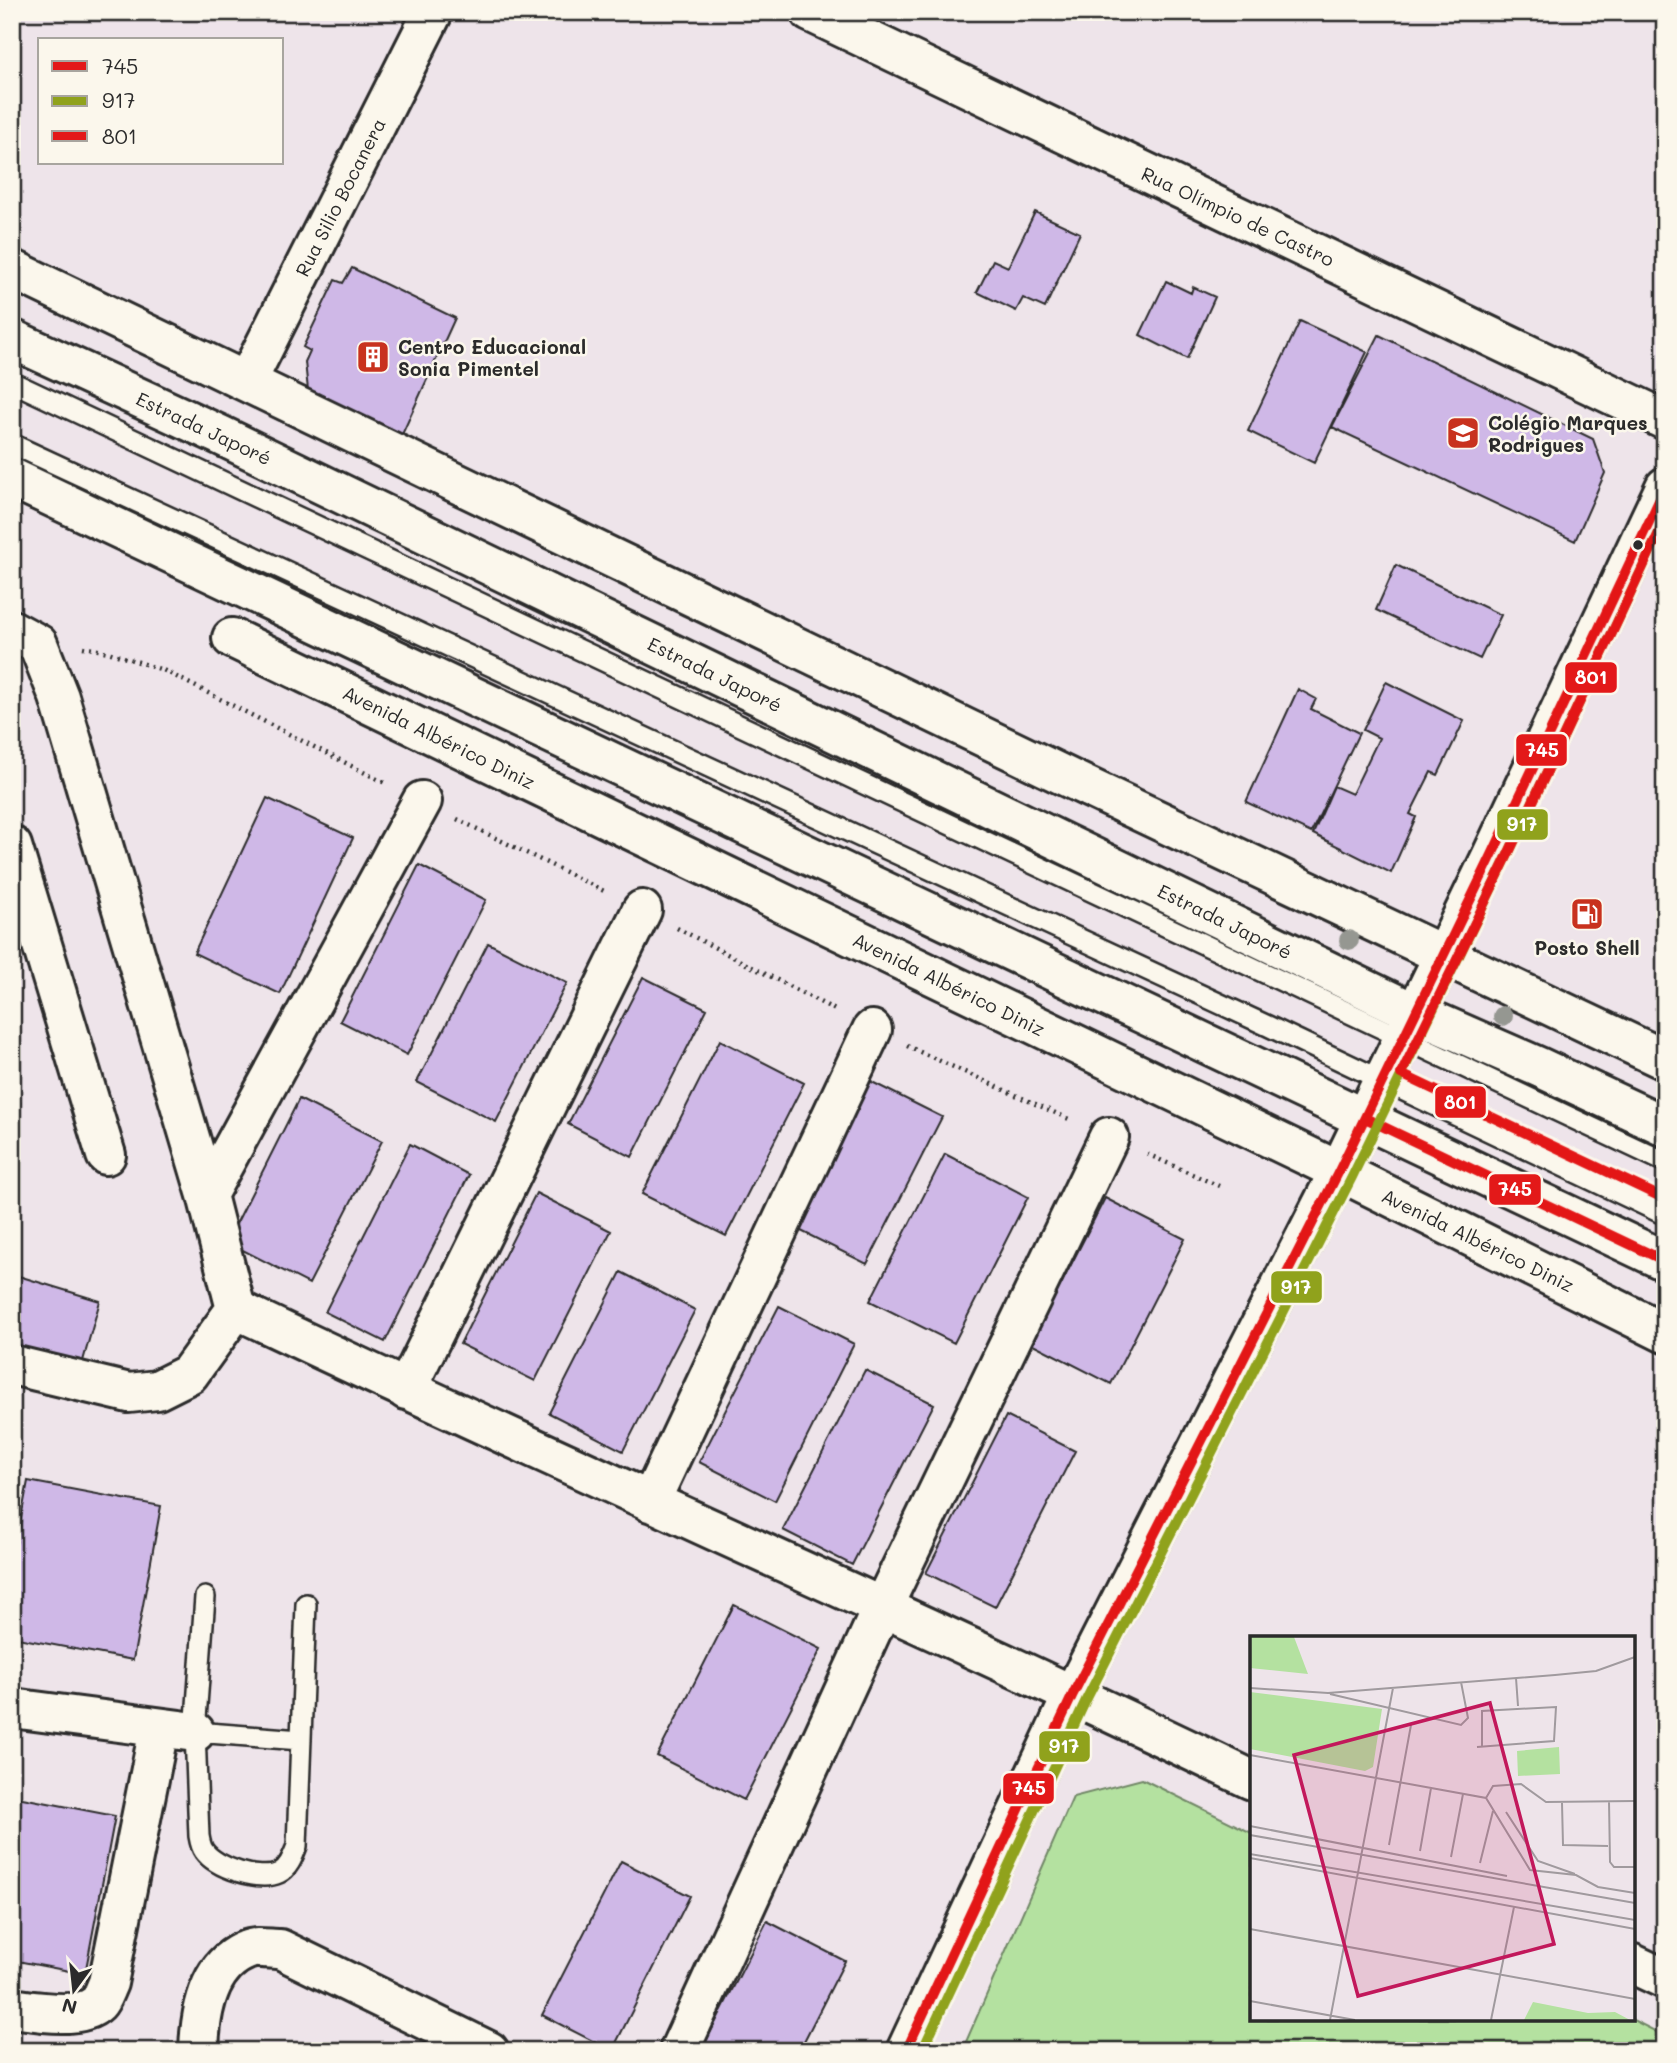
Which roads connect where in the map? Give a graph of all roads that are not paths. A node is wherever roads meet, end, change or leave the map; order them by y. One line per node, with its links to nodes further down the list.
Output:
1 (433, 12): 6 (street, Rua Silio Bocanera)
2 (810, 12): 7 (street, Rua Olímpio de Castro)
3 (12, 269): 6 (street)
4 (12, 339): 17 (street, Estrada Japoré)
5 (12, 382): 17 (lane)
6 (247, 382): 16 (street)
7 (1665, 420)
8 (12, 444): 20 (lane)
9 (12, 478): 21 (street)
10 (1665, 487): 16 (street)
11 (12, 630): 27 (street)
12 (232, 638): 26 (street, Avenida Albérico Diniz)
13 (422, 801): 27 (street)
14 (12, 846): 24 (street)
15 (642, 910): 33 (street)
16 (1443, 956): 17 (street); 19 (street)
17 (1409, 1025): 20 (street); 22 (street); 25 (lane)
18 (872, 1030): 34 (street)
19 (1665, 1060)
20 (1382, 1081): 21 (street); 28 (lane)
21 (1365, 1118): 26 (street); 29 (street)
22 (1665, 1126)
23 (1109, 1137): 37 (street)
24 (106, 1155)
25 (1665, 1163)
26 (1339, 1171): 31 (street, Avenida Albérico Diniz); 38 (street)
27 (207, 1195): 30 (street)
28 (1665, 1215)
29 (1665, 1261)
30 (236, 1309): 32 (street); 33 (street)
31 (1665, 1333)
32 (12, 1365)
33 (406, 1390): 34 (street)
34 (650, 1502): 37 (street)
35 (205, 1597): 40 (lane)
36 (306, 1604): 41 (lane)
37 (882, 1608): 38 (street); 48 (street)
38 (1073, 1694): 42 (street); 49 (street)
39 (12, 1708): 40 (street)
40 (177, 1731): 41 (lane); 41 (lane); 45 (street)
41 (301, 1740)
42 (1250, 1779)
43 (1635, 1965): 44 (street)
44 (1665, 1979)
45 (12, 2008)
46 (199, 2051): 47 (street)
47 (489, 2051)
48 (679, 2051)
49 (906, 2051)

